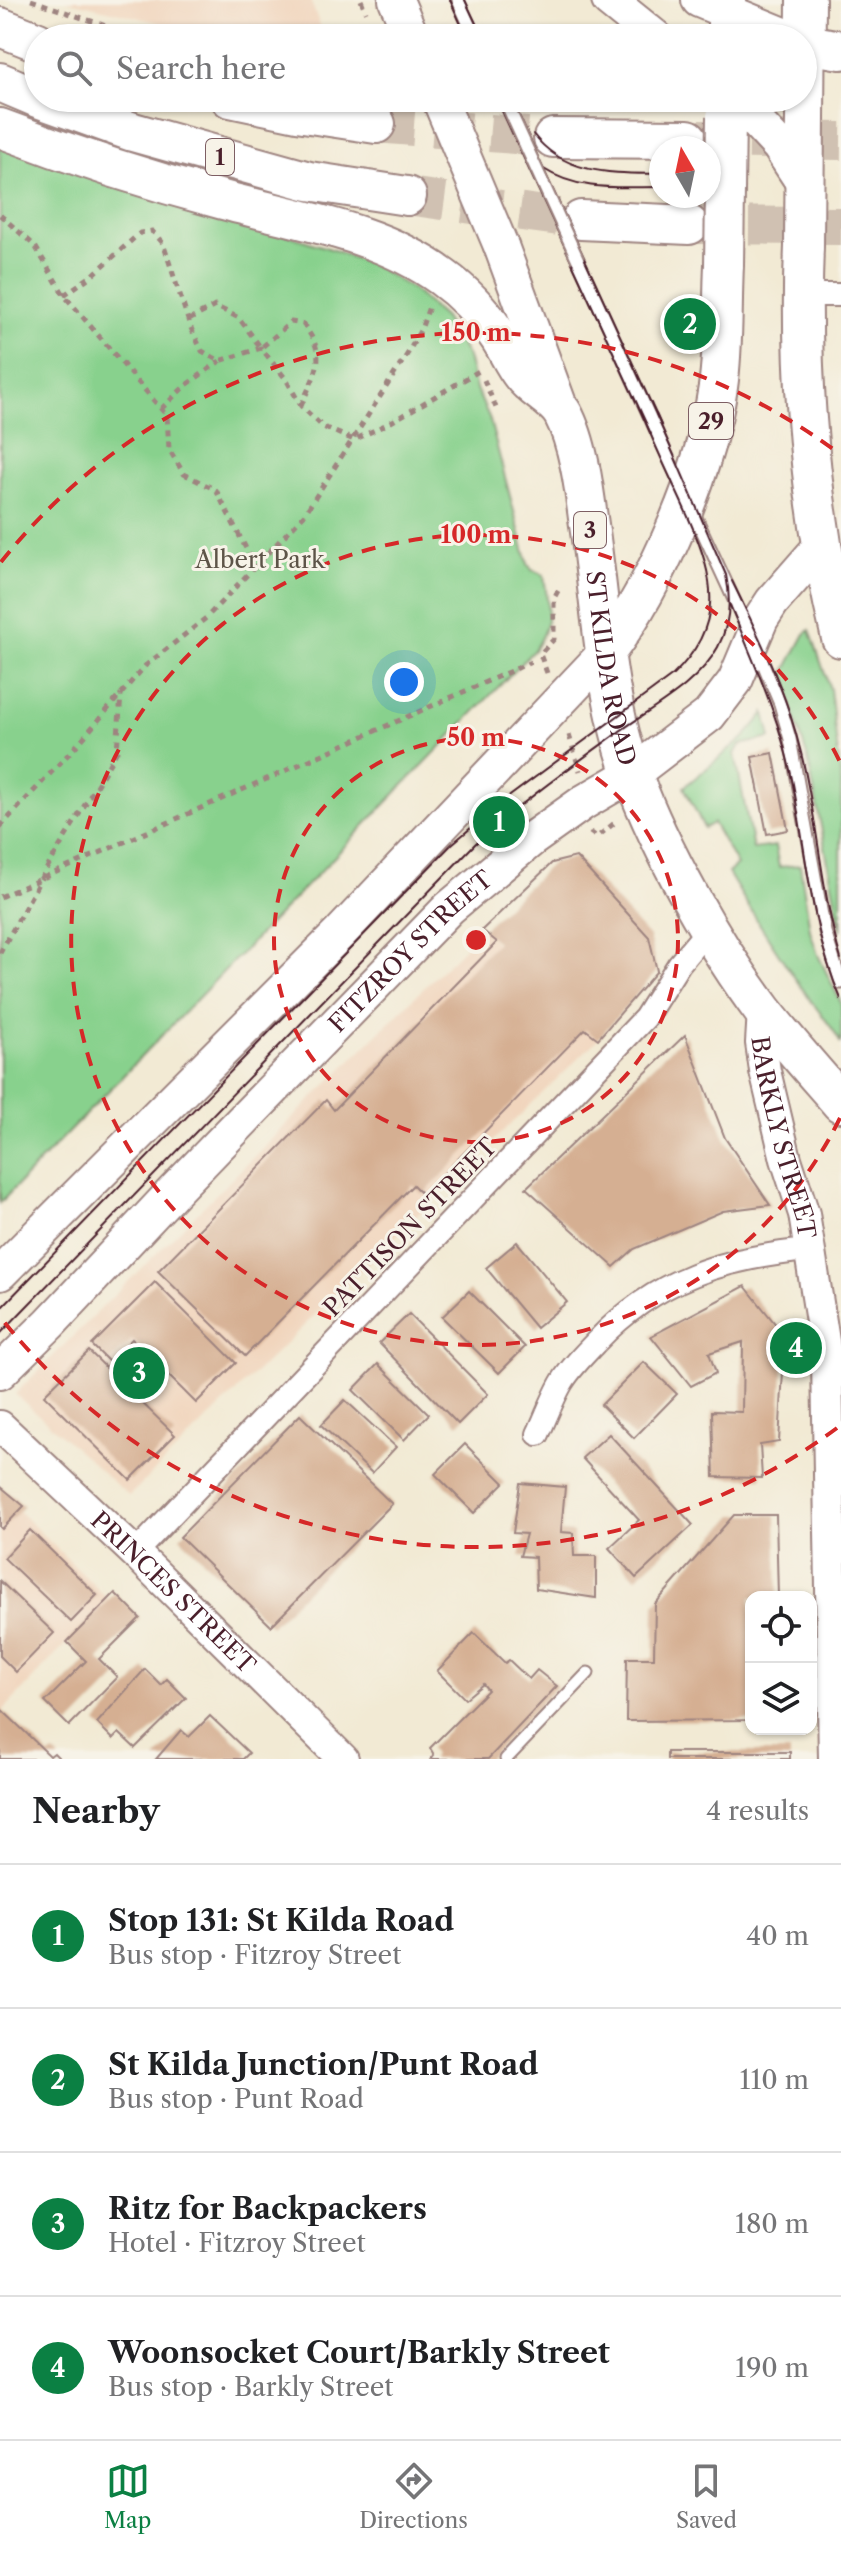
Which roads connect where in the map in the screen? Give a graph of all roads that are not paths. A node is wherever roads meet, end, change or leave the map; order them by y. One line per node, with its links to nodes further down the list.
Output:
1 (396, 0): 6 (main road)
2 (458, 0): 7 (lane)
3 (609, 0): 8 (main road)
4 (806, 0): 10 (highway)
5 (720, 13): 9 (main road)
6 (406, 24)
7 (469, 24)
8 (639, 24)
9 (752, 24)
10 (808, 24)
11 (0, 27): 12 (highway)
12 (24, 36)
13 (0, 82): 14 (highway, 1)
14 (24, 92)
15 (77, 112): 27 (highway, 1)
16 (297, 112): 22 (highway)
17 (429, 112): 32 (main road, ST KILDA ROAD / 3, bridge)
18 (510, 112): 33 (lane, bridge)
19 (733, 112): 33 (highway, 29, bridge)
20 (739, 112): 26 (main road, bridge)
21 (805, 112): 26 (highway, bridge)
22 (376, 124)
23 (0, 128): 32 (highway)
24 (553, 138): 25 (highway)
25 (649, 139)
26 (804, 184): 30 (highway, bridge)
27 (407, 196)
28 (581, 220): 29 (highway)
29 (689, 225)
30 (804, 281): 31 (street); 34 (highway)
31 (841, 295)
32 (562, 412): 37 (highway, ST KILDA ROAD / 3)
33 (686, 498): 36 (lane); 37 (highway, 29)
34 (831, 537): 35 (highway); 36 (main road, FITZROY STREET)
35 (841, 638)
36 (753, 639): 38 (main road, FITZROY STREET); 40 (lane)
37 (607, 651): 38 (highway, ST KILDA ROAD / 3); 44 (main road)
38 (632, 774): 39 (highway, ST KILDA ROAD / 3); 47 (main road, FITZROY STREET)
39 (710, 927): 41 (highway, ST KILDA ROAD / 3); 50 (street, PATTISON STREET)
40 (841, 983)
41 (763, 1010): 42 (highway, ST KILDA ROAD / 3); 43 (main road, BARKLY STREET)
42 (841, 1103)
43 (809, 1250): 46 (main road, BARKLY STREET); 49 (street)
44 (0, 1273)
45 (841, 1319): 46 (main road, BARKLY STREET)
46 (827, 1360): 54 (main road, BARKLY STREET)
47 (0, 1372)
48 (0, 1426): 50 (main road, PRINCES STREET)
49 (538, 1434)
50 (135, 1553): 52 (main road, PRINCES STREET)
51 (588, 1673): 53 (lane)
52 (343, 1759)
53 (506, 1759)
54 (834, 1759)

